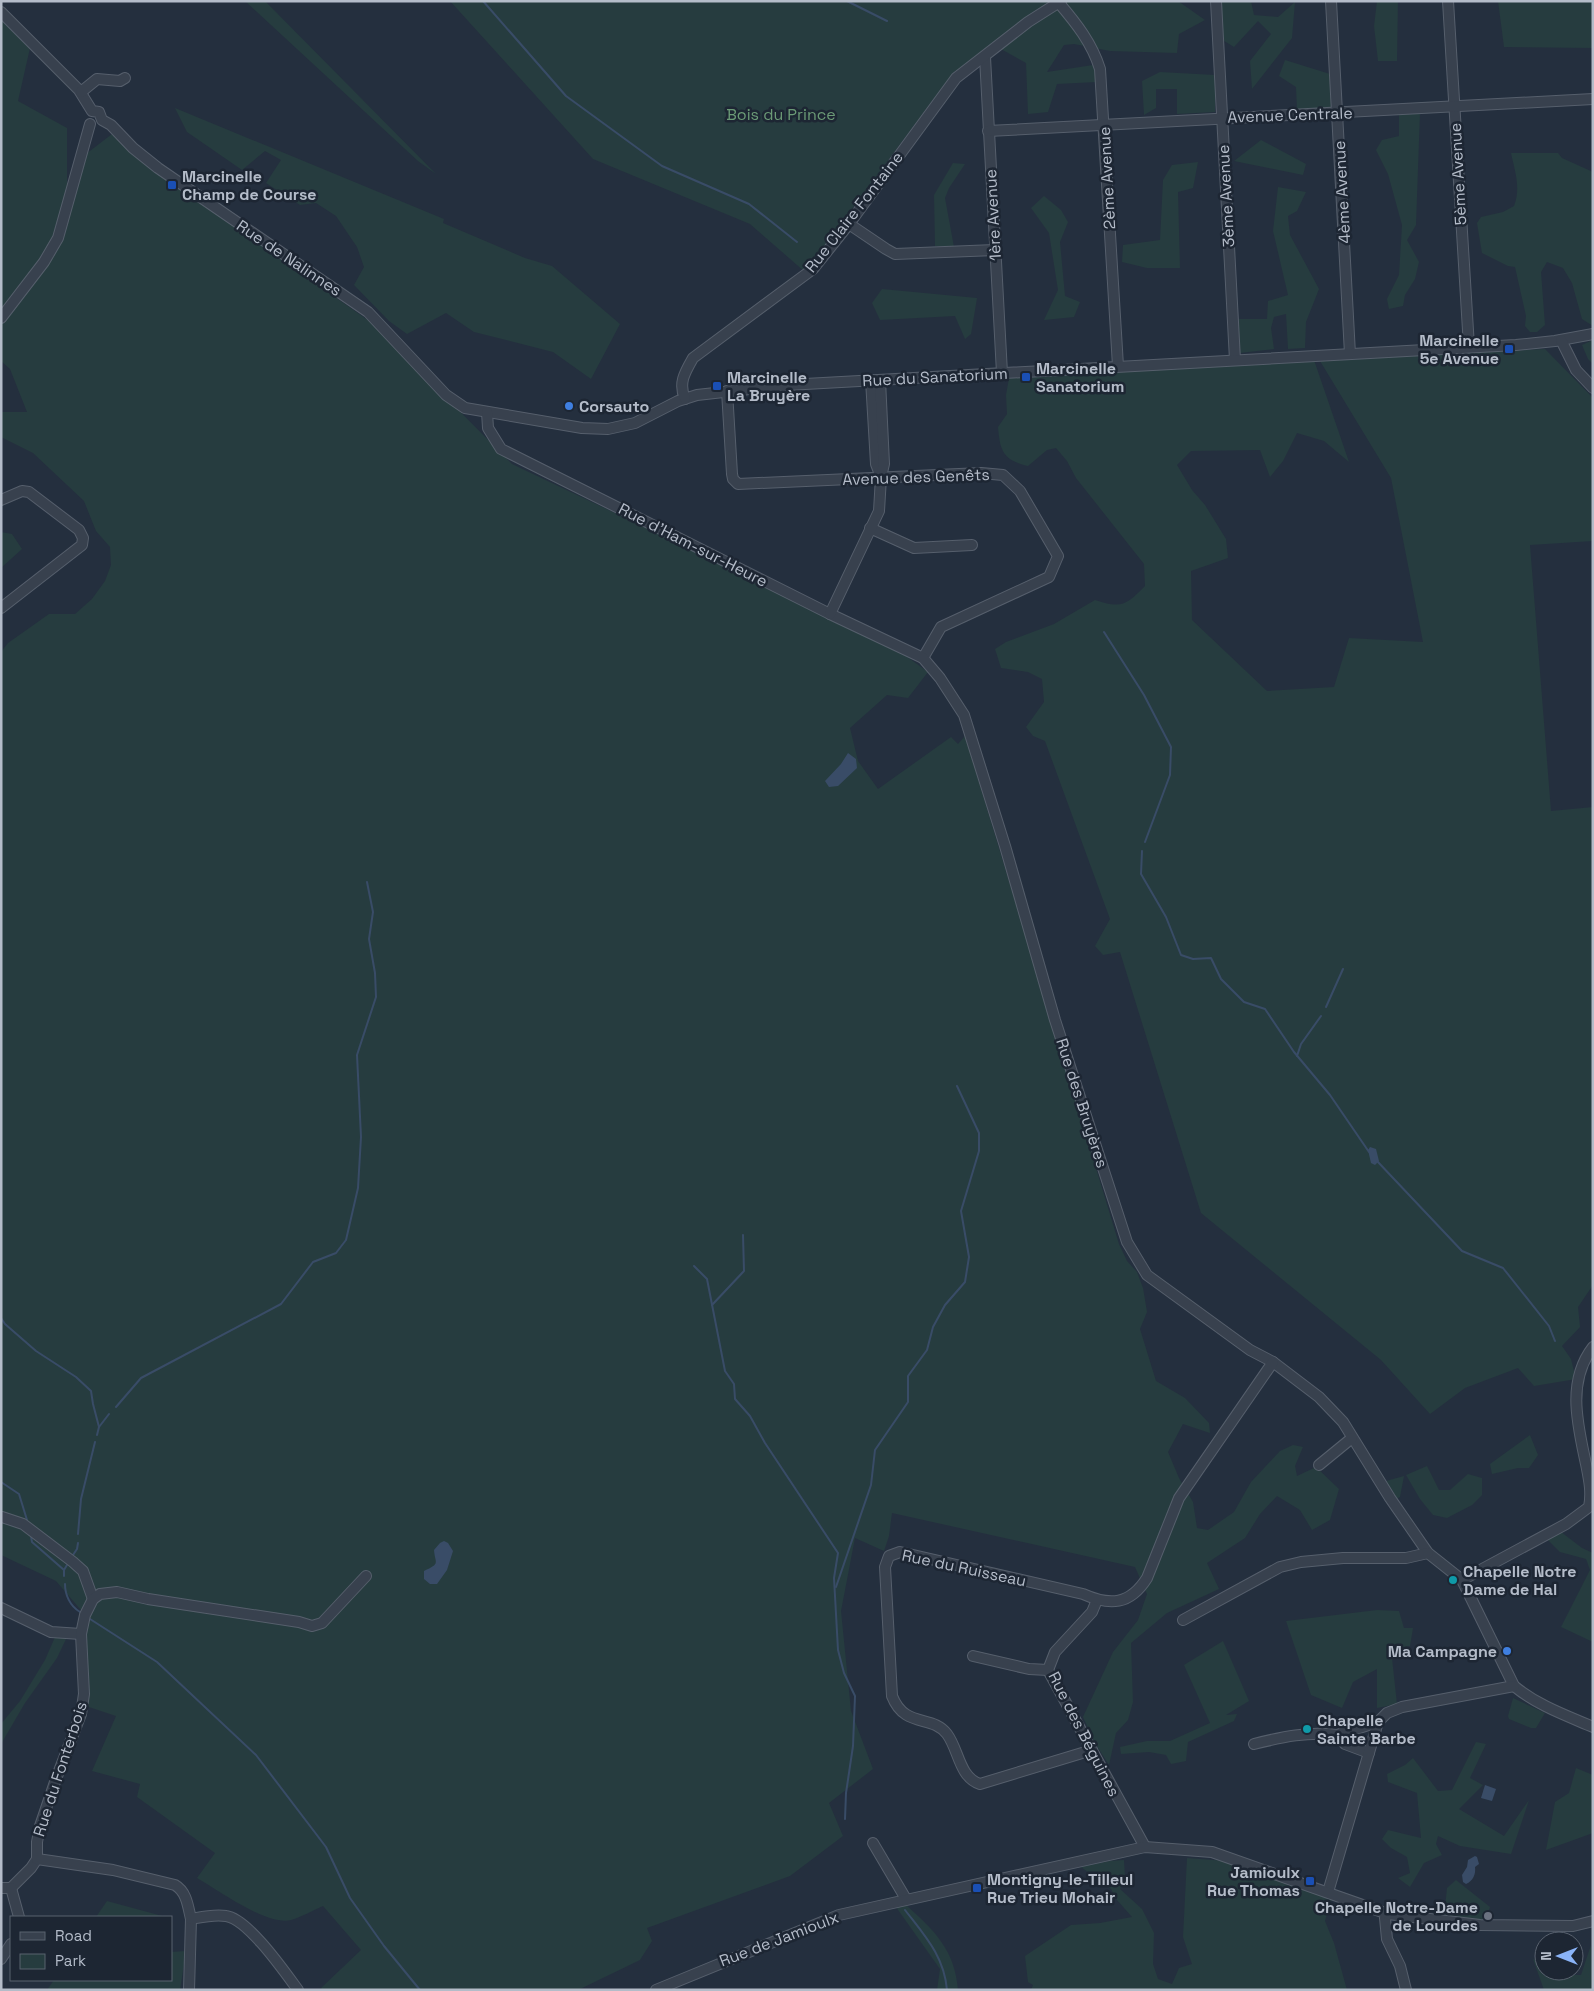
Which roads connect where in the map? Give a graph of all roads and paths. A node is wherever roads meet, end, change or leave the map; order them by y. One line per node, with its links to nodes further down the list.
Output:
1 (1216, 1): 13 (street, 3ème Avenue)
2 (1331, 1): 12 (street, 4ème Avenue)
3 (1448, 1): 10 (street, 5ème Avenue)
4 (1060, 2): 6 (street, Rue Claire Fontaine); 16 (street, 2ème Avenue)
5 (1, 12): 8 (street, Rue de Nalinnes)
6 (985, 57): 17 (street, 1ère Avenue); 18 (street, Rue Claire Fontaine)
7 (125, 78): 8 (street)
8 (81, 92): 11 (street, Rue de Nalinnes)
9 (1593, 99): 10 (street, Avenue Centrale)
10 (1454, 107): 12 (street, Avenue Centrale); 23 (street, 5ème Avenue)
11 (92, 111): 14 (street, Rue de Nalinnes); 15 (street)
12 (1338, 113): 13 (street, Avenue Centrale); 24 (street, 4ème Avenue)
13 (1222, 118): 16 (street, Avenue Centrale); 25 (street, 3ème Avenue)
14 (102, 120): 15 (street); 32 (street, Rue de Nalinnes)
15 (90, 124): 20 (street)
16 (1104, 124): 17 (street, Avenue Centrale); 26 (street, 2ème Avenue)
17 (988, 131): 19 (street, 1ère Avenue)
18 (849, 224): 19 (street); 31 (street, Rue Claire Fontaine)
19 (995, 250): 27 (street, 1ère Avenue)
20 (1, 318)
21 (1593, 334): 22 (street, Rue du Sanatorium)
22 (1561, 340): 23 (street, Rue du Sanatorium); 29 (street)
23 (1469, 347): 24 (street, Rue du Sanatorium)
24 (1350, 354): 25 (street, Rue du Sanatorium)
25 (1235, 360): 26 (street, Rue du Sanatorium)
26 (1118, 366): 27 (street, Rue du Sanatorium)
27 (1002, 373): 28 (street, Rue du Sanatorium)
28 (876, 380): 30 (street, Rue du Sanatorium); 34 (street)
29 (1593, 388)
30 (727, 391): 31 (street, Rue du Sanatorium); 34 (street, Avenue des Genêts)
31 (685, 399): 33 (street, Rue du Sanatorium)
32 (465, 408): 33 (street, Rue du Sanatorium)
33 (487, 412): 39 (street, Rue d'Ham-sur-Heure)
34 (881, 477): 36 (street); 40 (street, Avenue des Genêts)
35 (1, 500): 38 (street)
36 (870, 528): 37 (street); 39 (street)
37 (972, 545)
38 (1, 608)
39 (830, 614): 40 (street, Rue d'Ham-sur-Heure)
40 (923, 658): 42 (street, Rue des Bruyères)
41 (1593, 1348): 45 (street)
42 (1273, 1362): 43 (street, Rue des Bruyères); 51 (street)
43 (1352, 1438): 44 (street); 47 (street, Rue des Bruyères)
44 (1319, 1465)
45 (1591, 1502): 49 (street)
46 (2, 1518): 50 (street)
47 (1428, 1553): 49 (street, Rue des Bruyères); 53 (street)
48 (366, 1576): 50 (street)
49 (1462, 1580): 57 (street, Rue des Bruyères)
50 (93, 1599): 54 (street, Rue du Fonterbois)
51 (1097, 1600): 56 (street, Rue des Béguines); 62 (street, Rue du Ruisseau)
52 (1, 1608): 54 (street)
53 (1183, 1620)
54 (81, 1634): 66 (street, Rue du Fonterbois)
55 (973, 1656): 56 (street)
56 (1048, 1670): 62 (street, Rue des Béguines)
57 (1514, 1686): 58 (street); 59 (street)
58 (1378, 1722): 60 (street); 63 (street)
59 (1593, 1727)
60 (1337, 1735): 61 (street); 63 (street)
61 (1254, 1744)
62 (1092, 1750): 65 (street, Rue des Béguines)
63 (1369, 1753): 68 (street)
64 (873, 1843): 69 (street)
65 (1144, 1847): 68 (street, Rue de Jamioulx); 69 (street, Rue de Jamioulx)
66 (37, 1859): 67 (street); 72 (street, Rue du Fonterbois)
67 (6, 1888): 71 (street)
68 (1328, 1892): 70 (street, Rue de Jamioulx)
69 (906, 1899): 78 (street, Rue de Jamioulx)
70 (1388, 1914): 73 (street, Rue de Jamioulx); 79 (street)
71 (18, 1916)
72 (191, 1919): 76 (street, Rue du Fonterbois); 77 (street)
73 (1593, 1921)
74 (10, 1946): 75 (street)
75 (1, 1959)
76 (189, 1990)
77 (298, 1990)
78 (656, 1990)
79 (1406, 1990)

